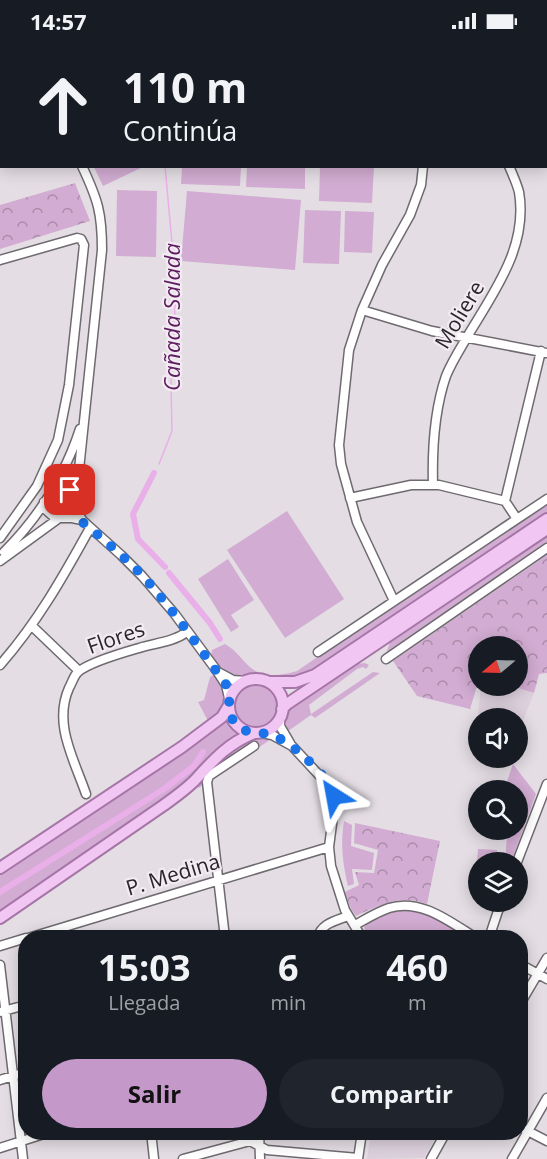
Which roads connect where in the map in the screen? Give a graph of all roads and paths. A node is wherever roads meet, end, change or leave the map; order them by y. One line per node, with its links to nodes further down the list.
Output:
1 (83, 168): 6 (street)
2 (423, 168): 7 (street)
3 (511, 168): 8 (street, Moliere)
4 (0, 260): 5 (street)
5 (80, 287): 6 (street); 24 (street)
6 (97, 290): 10 (street)
7 (362, 310): 8 (street); 14 (street)
8 (467, 338): 9 (street); 11 (street, Moliere)
9 (544, 352): 16 (street)
10 (84, 414): 12 (street); 13 (street)
11 (434, 485): 14 (street); 16 (street)
12 (52, 489): 13 (street); 17 (street)
13 (74, 497): 18 (street); 21 (street)
14 (350, 498): 28 (street)
15 (547, 499): 19 (street)
16 (505, 501): 19 (street)
17 (44, 502): 18 (street); 26 (street)
18 (57, 519): 21 (street); 27 (street)
19 (517, 519): 28 (street)
20 (547, 519): 37 (main road)
21 (81, 520): 22 (street)
22 (90, 528): 29 (street); 30 (street)
23 (547, 529): 39 (main road)
24 (0, 538)
25 (547, 548): 32 (street)
26 (0, 555)
27 (0, 561)
28 (394, 601): 31 (street)
29 (32, 626): 33 (street); 34 (street)
30 (187, 632): 34 (street, Flores); 35 (street)
31 (318, 652)
32 (386, 659)
33 (0, 665)
34 (79, 671): 44 (street, Flores)
35 (217, 671): 36 (street); 38 (street)
36 (245, 681): 37 (main road); 38 (main road)
37 (269, 682): 39 (main road)
38 (229, 703): 40 (main road); 47 (main road)
39 (281, 714): 40 (main road); 42 (street)
40 (258, 733): 42 (street); 51 (main road)
41 (254, 746): 48 (street)
42 (292, 746): 45 (street)
43 (547, 784): 46 (street)
44 (86, 794)
45 (329, 847): 48 (street, P. Medina); 50 (street)
46 (520, 852)
47 (2, 863)
48 (219, 880): 53 (street, P. Medina); 54 (street)
49 (498, 912): 58 (street)
50 (348, 916): 52 (street); 55 (street)
51 (0, 918)
52 (355, 925): 56 (street); 57 (street)
53 (53, 930)
54 (224, 930)
55 (320, 930)
56 (358, 930)
57 (463, 930)
58 (492, 930)
59 (18, 941): 60 (street, P. Medina)
60 (0, 946)
61 (547, 958): 64 (street)
62 (0, 965): 68 (street)
63 (528, 968): 64 (street)
64 (538, 974): 65 (street); 66 (street)
65 (547, 979)
66 (528, 991)
67 (18, 1007): 68 (street)
68 (3, 1011): 70 (street)
69 (18, 1074): 70 (street)
70 (13, 1076): 71 (street); 73 (street)
71 (0, 1080)
72 (547, 1098): 74 (street)
73 (18, 1123)
74 (528, 1124)
75 (528, 1131): 82 (street)
76 (26, 1140): 83 (street)
77 (152, 1140): 88 (street)
78 (259, 1140): 84 (street)
79 (361, 1140): 86 (street)
80 (442, 1140): 91 (street)
81 (520, 1140): 92 (street)
82 (547, 1141)
83 (20, 1142): 85 (street); 87 (street)
84 (259, 1146): 86 (street); 89 (street); 90 (street)
85 (0, 1148)
86 (358, 1158)
87 (23, 1159)
88 (154, 1159)
89 (183, 1159)
90 (260, 1159)
91 (431, 1159)
92 (512, 1159)

